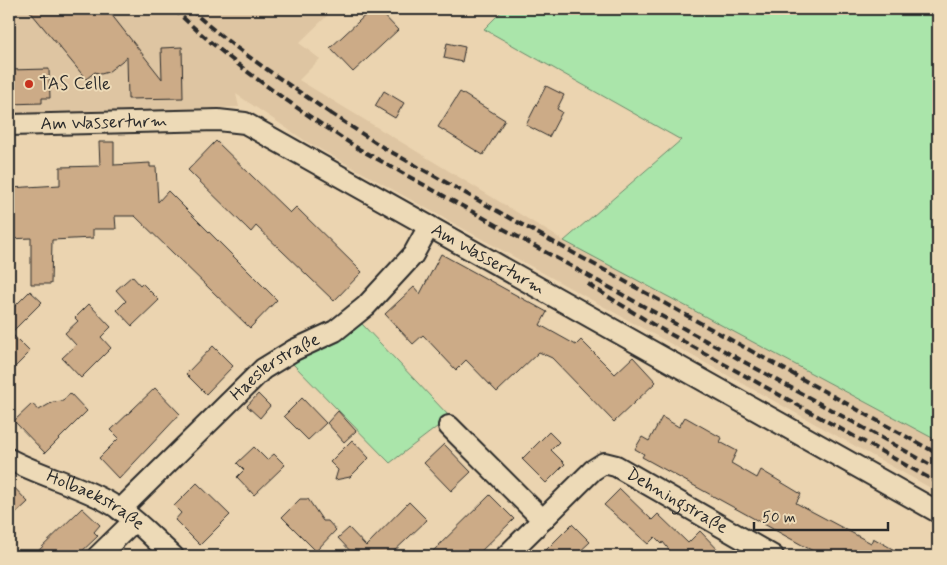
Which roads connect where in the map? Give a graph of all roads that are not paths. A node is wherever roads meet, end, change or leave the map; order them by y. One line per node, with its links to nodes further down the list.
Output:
1 (9, 125): 2 (street, Am Wasserturm)
2 (429, 226): 5 (street, Am Wasserturm); 6 (street, Haeslerstraße)
3 (449, 426): 7 (street)
4 (9, 459): 6 (street, Holbaekstraße)
5 (938, 512)
6 (127, 515): 8 (street, Haeslerstraße); 9 (street, Holbaekstraße)
7 (543, 520): 10 (street); 11 (street, Dehningstraße)
8 (98, 556)
9 (173, 556)
10 (506, 556)
11 (773, 556)

